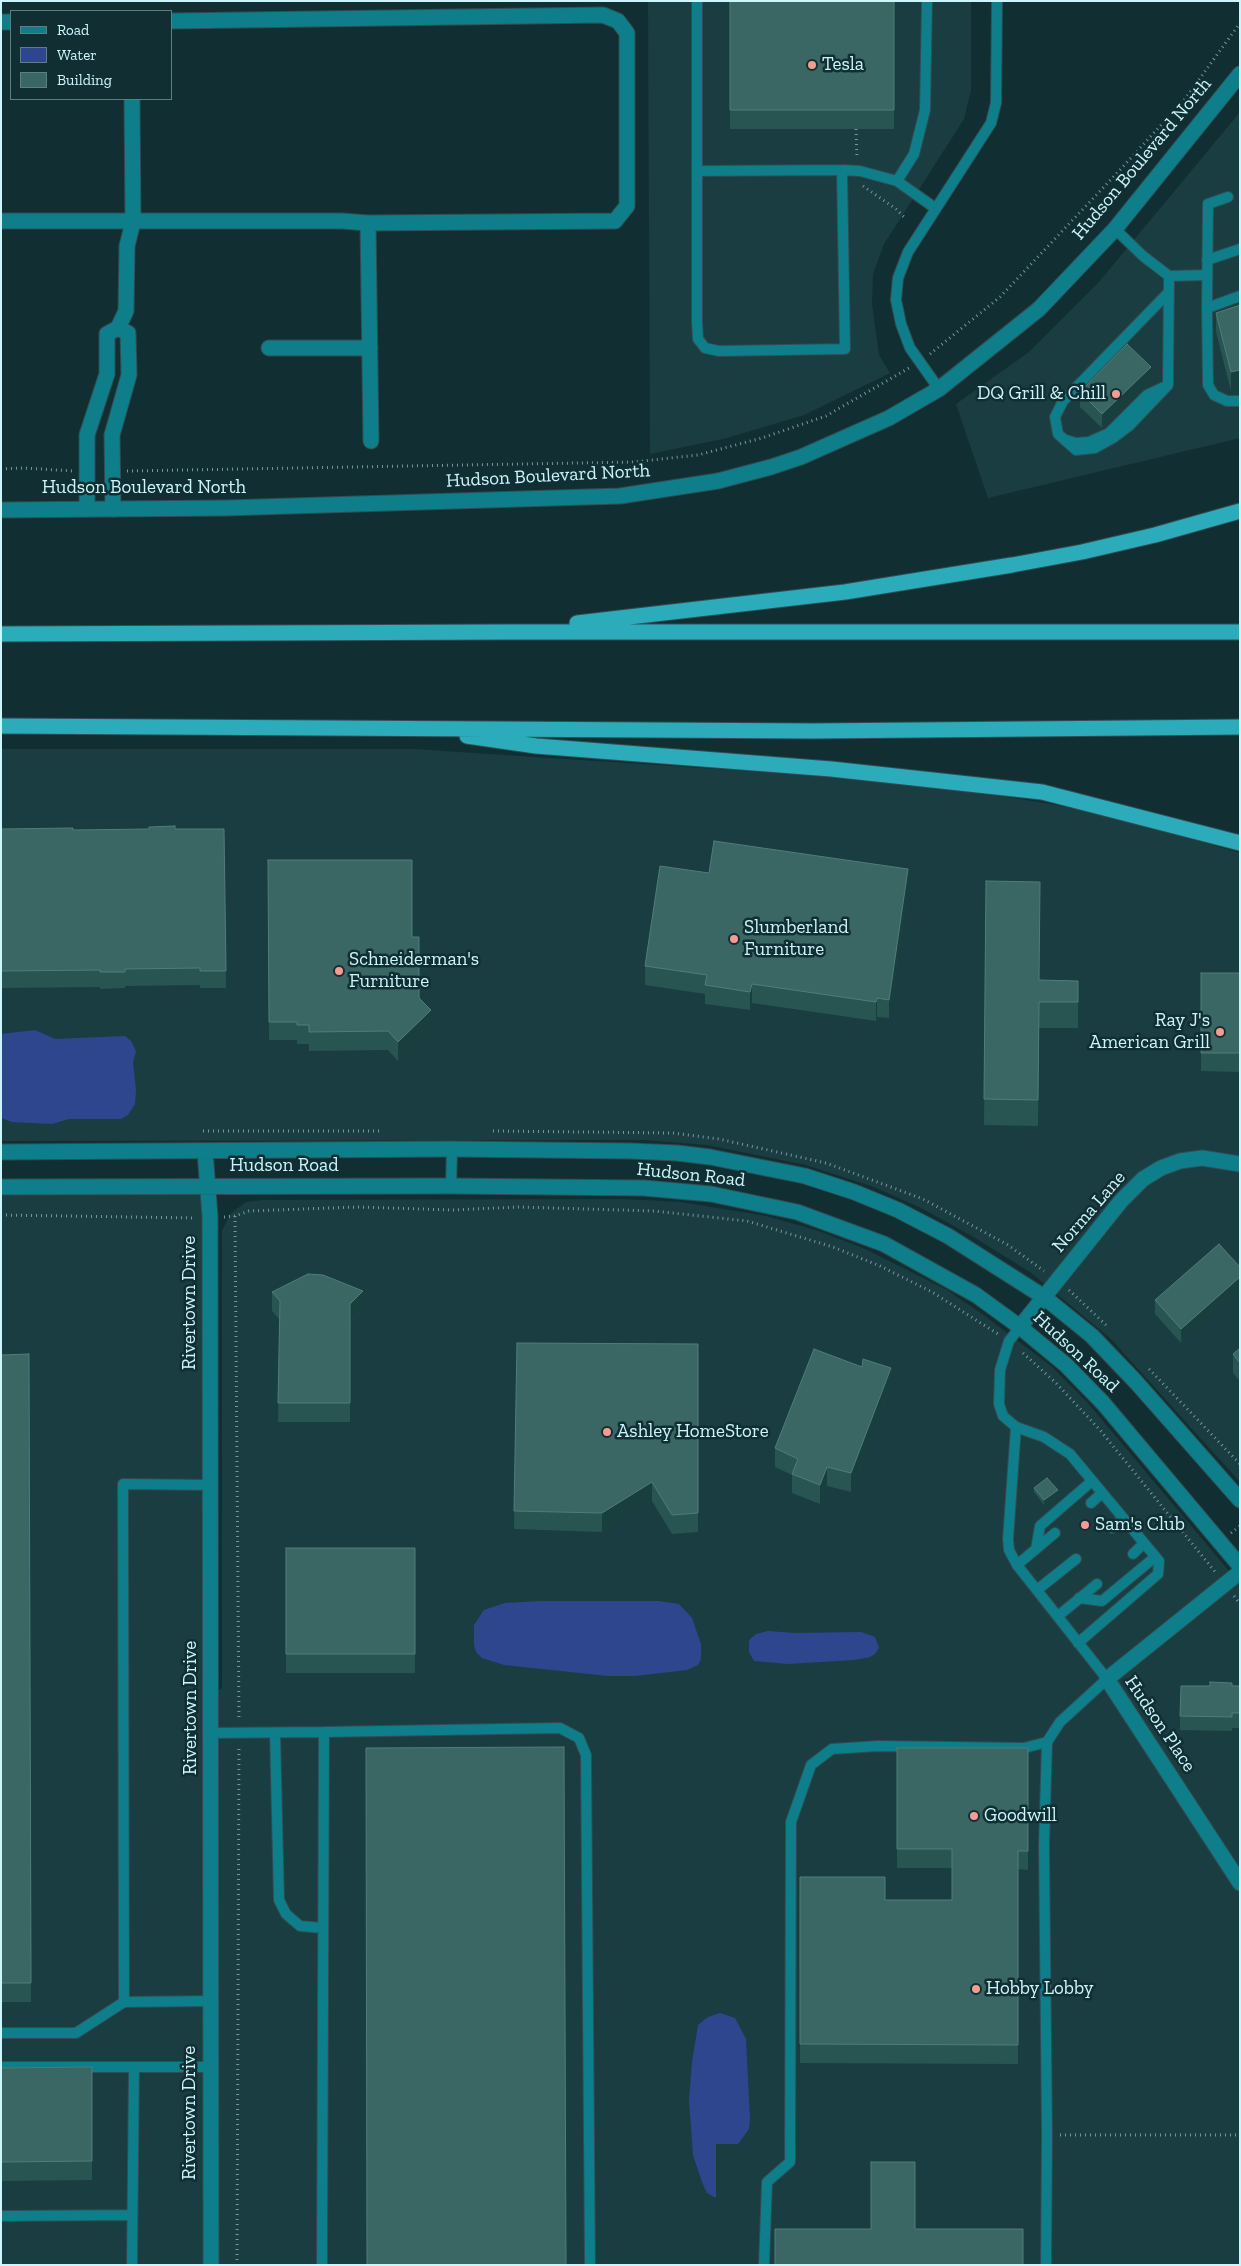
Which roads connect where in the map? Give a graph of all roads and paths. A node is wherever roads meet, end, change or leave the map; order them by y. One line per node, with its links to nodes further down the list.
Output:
1 (697, 1): 8 (lane)
2 (927, 1): 9 (lane)
3 (997, 1): 11 (lane)
4 (172, 21): 14 (street)
5 (1240, 74): 15 (street, Hudson Boulevard North)
6 (132, 100): 13 (street)
7 (842, 170): 8 (lane); 8 (lane); 9 (lane)
8 (697, 171)
9 (897, 181): 11 (lane)
10 (1228, 197): 17 (lane)
11 (935, 208): 28 (lane)
12 (1, 221): 13 (street)
13 (133, 222): 14 (street); 23 (street)
14 (368, 223): 25 (street)
15 (1115, 229): 19 (lane); 28 (street, Hudson Boulevard North)
16 (1240, 249): 17 (lane)
17 (1208, 260): 18 (lane)
18 (1208, 275): 19 (lane); 22 (lane)
19 (1169, 276): 20 (lane)
20 (1168, 293): 20 (lane)
21 (1240, 296): 22 (lane)
22 (1207, 308): 29 (lane)
23 (118, 328): 26 (street); 27 (street)
24 (269, 348): 25 (street)
25 (370, 348): 30 (street)
26 (107, 374): 27 (lane); 33 (street)
27 (129, 375): 34 (street)
28 (939, 389): 34 (street, Hudson Boulevard North)
29 (1240, 401)
30 (371, 441)
31 (1, 469): 32 (path)
32 (73, 471)
33 (87, 509): 34 (street, Hudson Boulevard North); 35 (street, Hudson Boulevard North)
34 (113, 509)
35 (1, 510)
36 (1240, 511): 37 (highway)
37 (507, 632): 38 (highway); 39 (highway)
38 (1240, 632)
39 (1, 634)
40 (1, 726): 41 (highway)
41 (406, 727): 42 (highway); 43 (highway)
42 (1240, 727)
43 (1240, 843)
44 (452, 1150): 45 (street, Hudson Road); 49 (lane); 54 (street, Hudson Road)
45 (205, 1151): 46 (street, Hudson Road); 48 (street, Rivertown Drive)
46 (1, 1152)
47 (1240, 1164): 54 (street, Norma Lane)
48 (208, 1186): 49 (street, Hudson Road); 50 (street, Hudson Road); 63 (street, Rivertown Drive)
49 (452, 1186): 57 (street, Hudson Road)
50 (1, 1187)
51 (1, 1215): 53 (path)
52 (234, 1216): 58 (path)
53 (177, 1220)
54 (1044, 1296): 57 (street, Norma Lane); 65 (street, Hudson Road)
55 (1079, 1298): 56 (path)
56 (1108, 1326)
57 (1020, 1327): 58 (lane); 77 (street, Hudson Road)
58 (1009, 1341): 60 (lane); 74 (path)
59 (1148, 1368): 61 (path)
60 (1016, 1427): 62 (lane); 76 (lane)
61 (1240, 1464)
62 (1092, 1481): 64 (lane); 71 (lane)
63 (209, 1485): 86 (street, Rivertown Drive); 92 (lane)
64 (1102, 1493): 66 (lane); 67 (lane)
65 (1240, 1500)
66 (1091, 1503)
67 (1123, 1518): 68 (lane); 70 (lane)
68 (1112, 1528)
69 (1055, 1533): 71 (lane)
70 (1144, 1543): 72 (lane); 73 (lane)
71 (1036, 1549): 76 (lane)
72 (1133, 1554)
73 (1155, 1556): 81 (lane); 83 (lane)
74 (1203, 1556)
75 (1076, 1559): 80 (lane)
76 (1017, 1564): 80 (lane)
77 (1240, 1566)
78 (1240, 1572): 84 (street, Hudson Place)
79 (1097, 1584): 81 (lane)
80 (1037, 1590): 82 (lane)
81 (1079, 1598): 82 (lane)
82 (1058, 1616): 83 (lane)
83 (1078, 1643): 84 (lane)
84 (1107, 1680): 88 (lane); 89 (street, Hudson Place)
85 (324, 1732): 87 (lane); 90 (lane); 104 (lane)
86 (211, 1733): 87 (lane); 91 (street, Rivertown Drive)
87 (275, 1733): 90 (lane)
88 (1047, 1742): 97 (lane); 105 (lane)
89 (1240, 1883)
90 (323, 1928): 103 (lane)
91 (211, 2000): 92 (lane); 96 (street, Rivertown Drive)
92 (124, 2002): 93 (lane)
93 (1, 2033)
94 (1, 2067): 95 (lane)
95 (134, 2067): 96 (lane); 99 (lane)
96 (210, 2067): 102 (street, Rivertown Drive)
97 (1047, 2135): 98 (path); 106 (lane)
98 (1240, 2135)
99 (132, 2215): 100 (lane); 101 (lane)
100 (1, 2216)
101 (132, 2265)
102 (211, 2265)
103 (322, 2265)
104 (590, 2265)
105 (764, 2265)
106 (1046, 2265)

